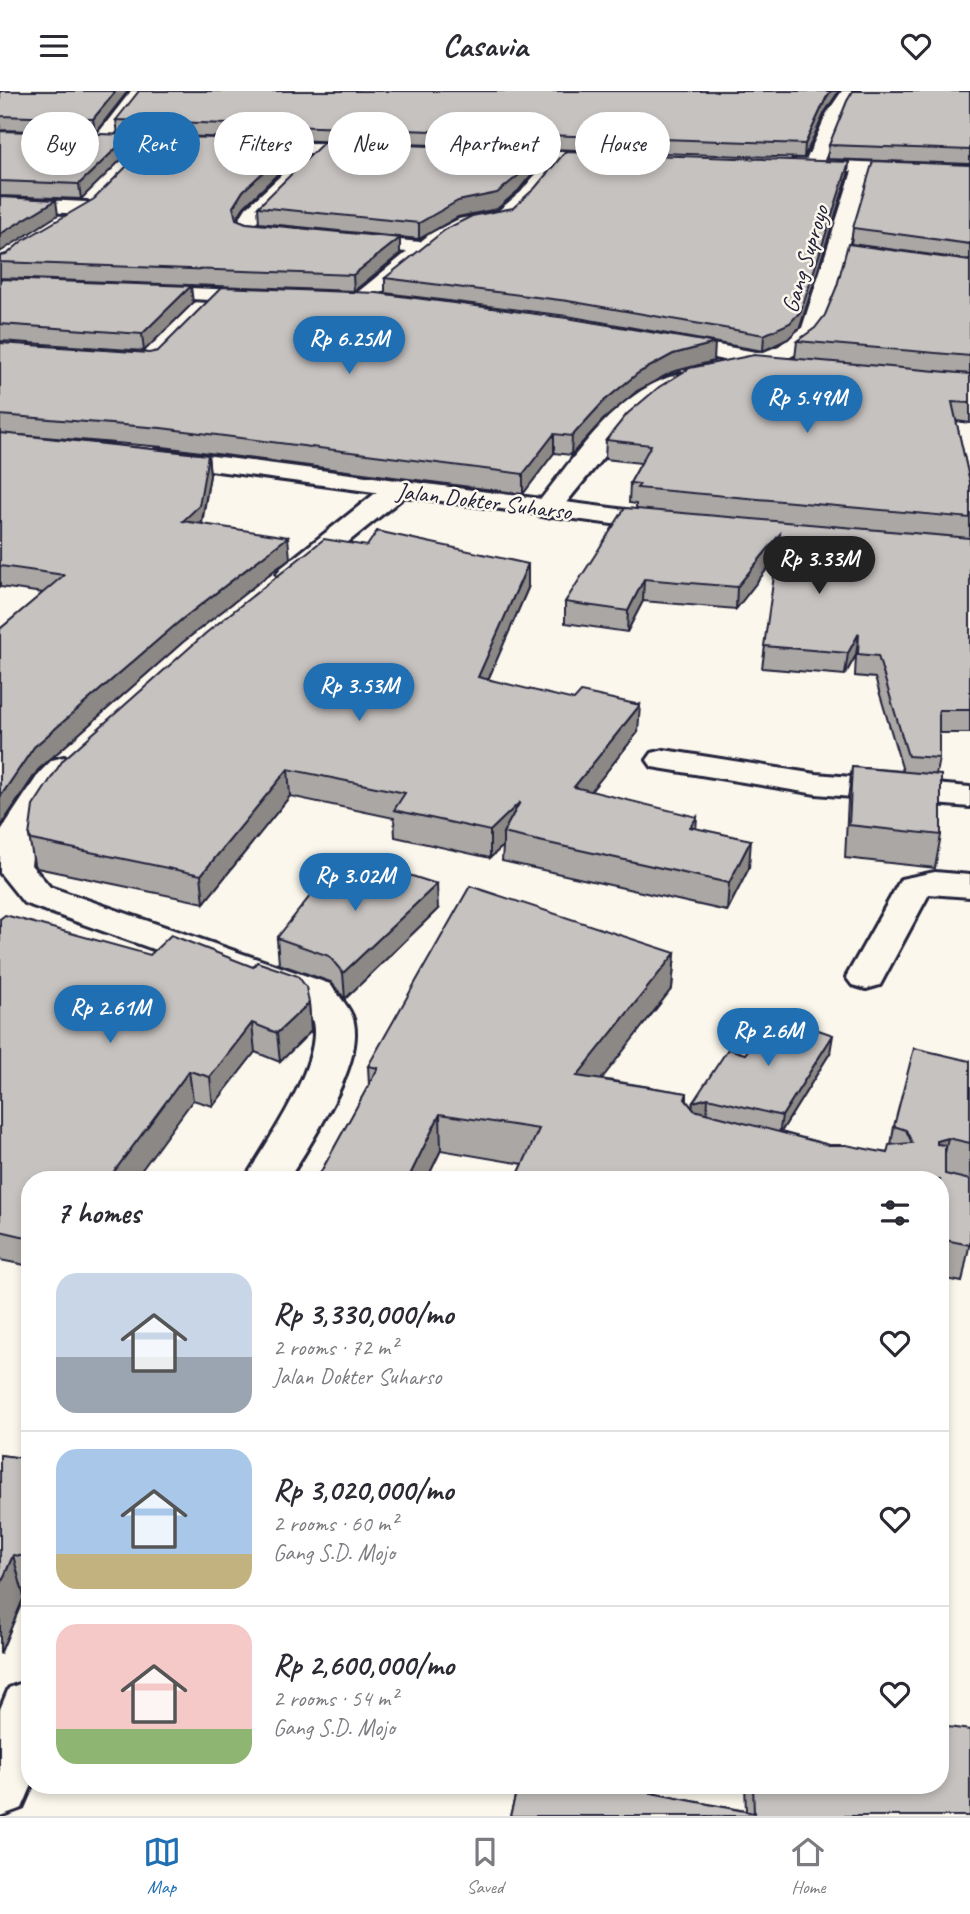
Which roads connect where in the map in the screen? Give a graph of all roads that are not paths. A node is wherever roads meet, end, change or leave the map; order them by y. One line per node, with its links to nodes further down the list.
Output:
1 (139, 91): 4 (street)
2 (850, 91): 10 (street)
3 (0, 137): 4 (street)
4 (100, 141): 5 (street)
5 (113, 142)
6 (200, 145): 7 (street)
7 (318, 149): 8 (street); 18 (street)
8 (328, 149)
9 (773, 163): 10 (street)
10 (813, 165): 11 (street)
11 (862, 167): 12 (street); 19 (street, Gang Suproyo)
12 (970, 172)
13 (544, 175): 18 (street)
14 (101, 195): 16 (street)
15 (0, 204): 16 (street)
16 (87, 208): 17 (street)
17 (55, 228)
18 (421, 248): 25 (street)
19 (836, 250): 20 (street); 29 (street, Gang Suproyo)
20 (863, 253)
21 (122, 291): 22 (street)
22 (217, 295): 23 (street); 27 (street)
23 (285, 297)
24 (333, 299): 25 (street)
25 (360, 300): 26 (street)
26 (392, 303)
27 (198, 314)
28 (639, 338): 29 (street)
29 (753, 361): 30 (street); 33 (street, Gang Suproyo)
30 (797, 368)
31 (136, 455): 32 (street, Jalan Dokter Suharso)
32 (396, 490): 33 (street, Jalan Dokter Suharso); 35 (street)
33 (547, 509): 34 (street, Jalan Dokter Suharso)
34 (702, 526)
35 (269, 591)
36 (93, 742): 39 (street)
37 (664, 760): 38 (street)
38 (970, 797)
39 (8, 834): 42 (street)
40 (970, 886): 41 (street)
41 (866, 977)
42 (272, 1171)
43 (21, 1731): 44 (street)
44 (0, 1788)

